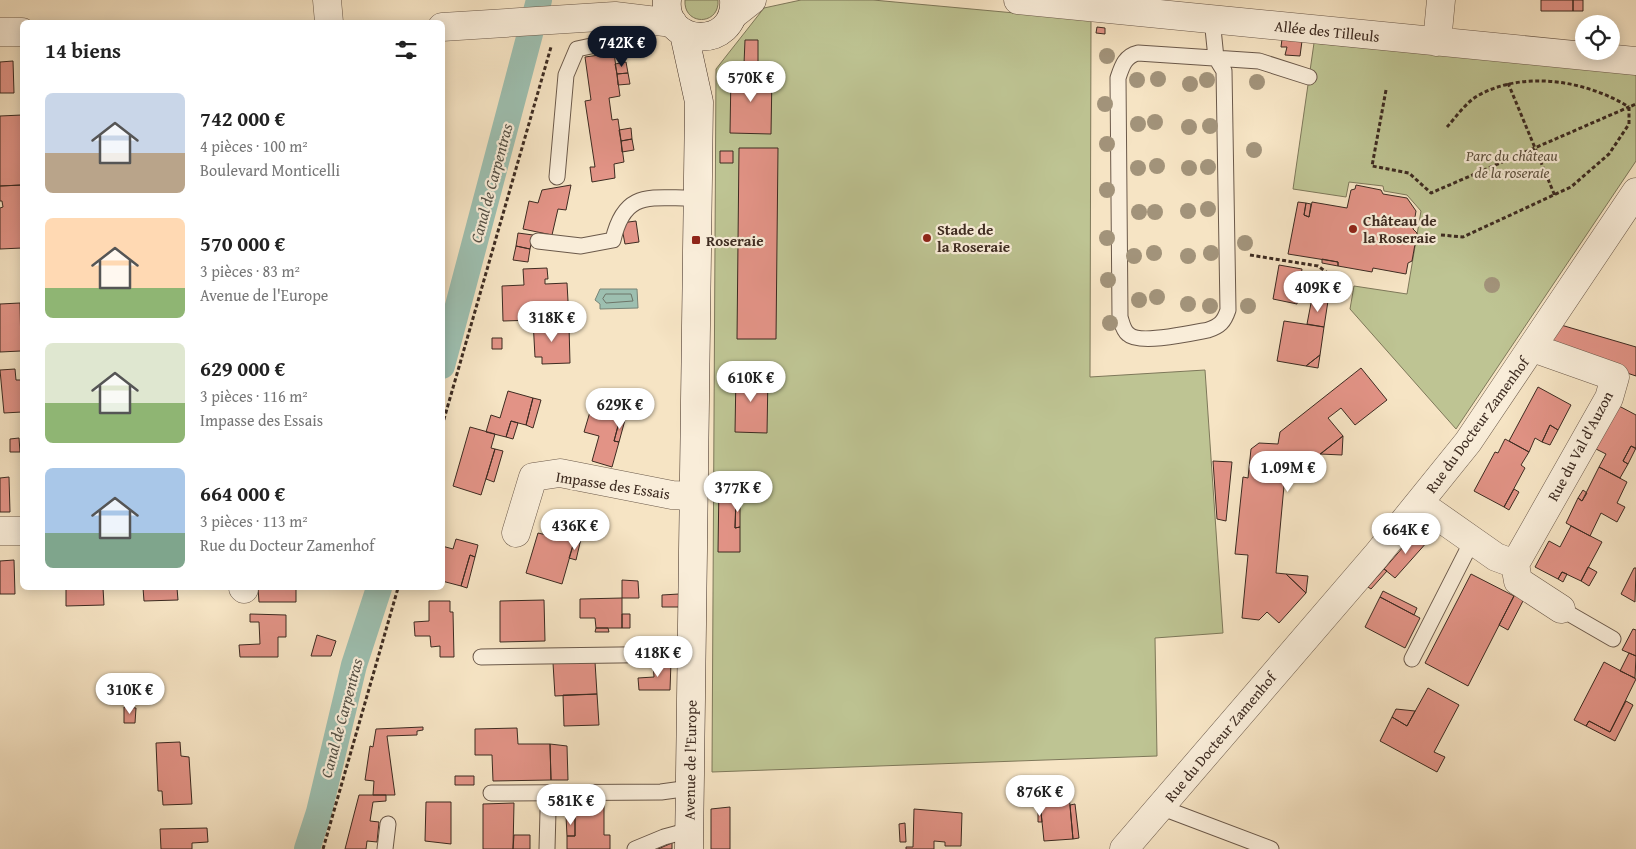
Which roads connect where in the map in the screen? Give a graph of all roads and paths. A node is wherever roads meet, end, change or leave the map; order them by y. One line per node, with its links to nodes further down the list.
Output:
1 (327, 0): 9 (street)
2 (650, 0): 6 (street)
3 (1018, 0): 4 (street, Allée des Tilleuls)
4 (1211, 5): 10 (street, Allée des Tilleuls); 17 (lane)
5 (734, 12): 8 (street); 22 (street, Avenue de l'Europe)
6 (609, 16): 7 (street); 8 (street); 27 (lane)
7 (558, 19): 11 (street); 36 (path)
8 (675, 19): 22 (street, Avenue de l'Europe)
9 (329, 20)
10 (1439, 22): 14 (street, Allée des Tilleuls); 18 (street, Allée des Tilleuls)
11 (445, 27)
12 (0, 32): 13 (street)
13 (20, 32)
14 (1575, 38)
15 (1620, 43): 16 (street)
16 (1636, 44)
17 (1216, 58): 17 (lane); 19 (lane)
18 (1636, 61)
19 (1309, 77)
20 (1508, 83): 24 (path); 25 (path); 26 (path)
21 (1386, 90): 26 (path)
22 (699, 102): 30 (street, Avenue de l'Europe)
23 (1636, 104): 24 (path)
24 (1629, 107): 26 (path); 29 (path)
25 (1447, 127)
26 (1534, 147): 29 (path)
27 (557, 176)
28 (1636, 192): 35 (street, Rue du Docteur Zamenhof)
29 (1555, 196): 31 (path)
30 (696, 198): 32 (lane); 37 (street, Avenue de l'Europe)
31 (1441, 235)
32 (538, 241)
33 (1250, 255): 34 (path)
34 (1329, 274)
35 (1533, 348): 38 (street, Rue du Docteur Zamenhof); 43 (street, Rue du Val d'Auzon)
36 (445, 415)
37 (693, 496): 41 (street, Impasse des Essais); 47 (street, Avenue de l'Europe)
38 (1419, 503): 42 (street); 52 (street, Rue du Docteur Zamenhof)
39 (0, 531): 40 (street)
40 (20, 531)
41 (516, 533)
42 (1472, 541): 43 (street); 49 (lane)
43 (1516, 564): 45 (street)
44 (397, 590): 56 (path)
45 (1560, 609): 46 (lane)
46 (1613, 639)
47 (691, 654): 48 (lane); 50 (street, Avenue de l'Europe)
48 (481, 657)
49 (1412, 659)
50 (690, 788): 51 (lane); 55 (street, Avenue de l'Europe)
51 (491, 793)
52 (1160, 807): 60 (street, Rue du Docteur Zamenhof); 61 (lane)
53 (548, 811): 58 (lane)
54 (388, 824): 57 (lane)
55 (689, 840): 59 (lane)
56 (324, 849)
57 (385, 849)
58 (547, 849)
59 (635, 849)
60 (1124, 849)
61 (1271, 849)

